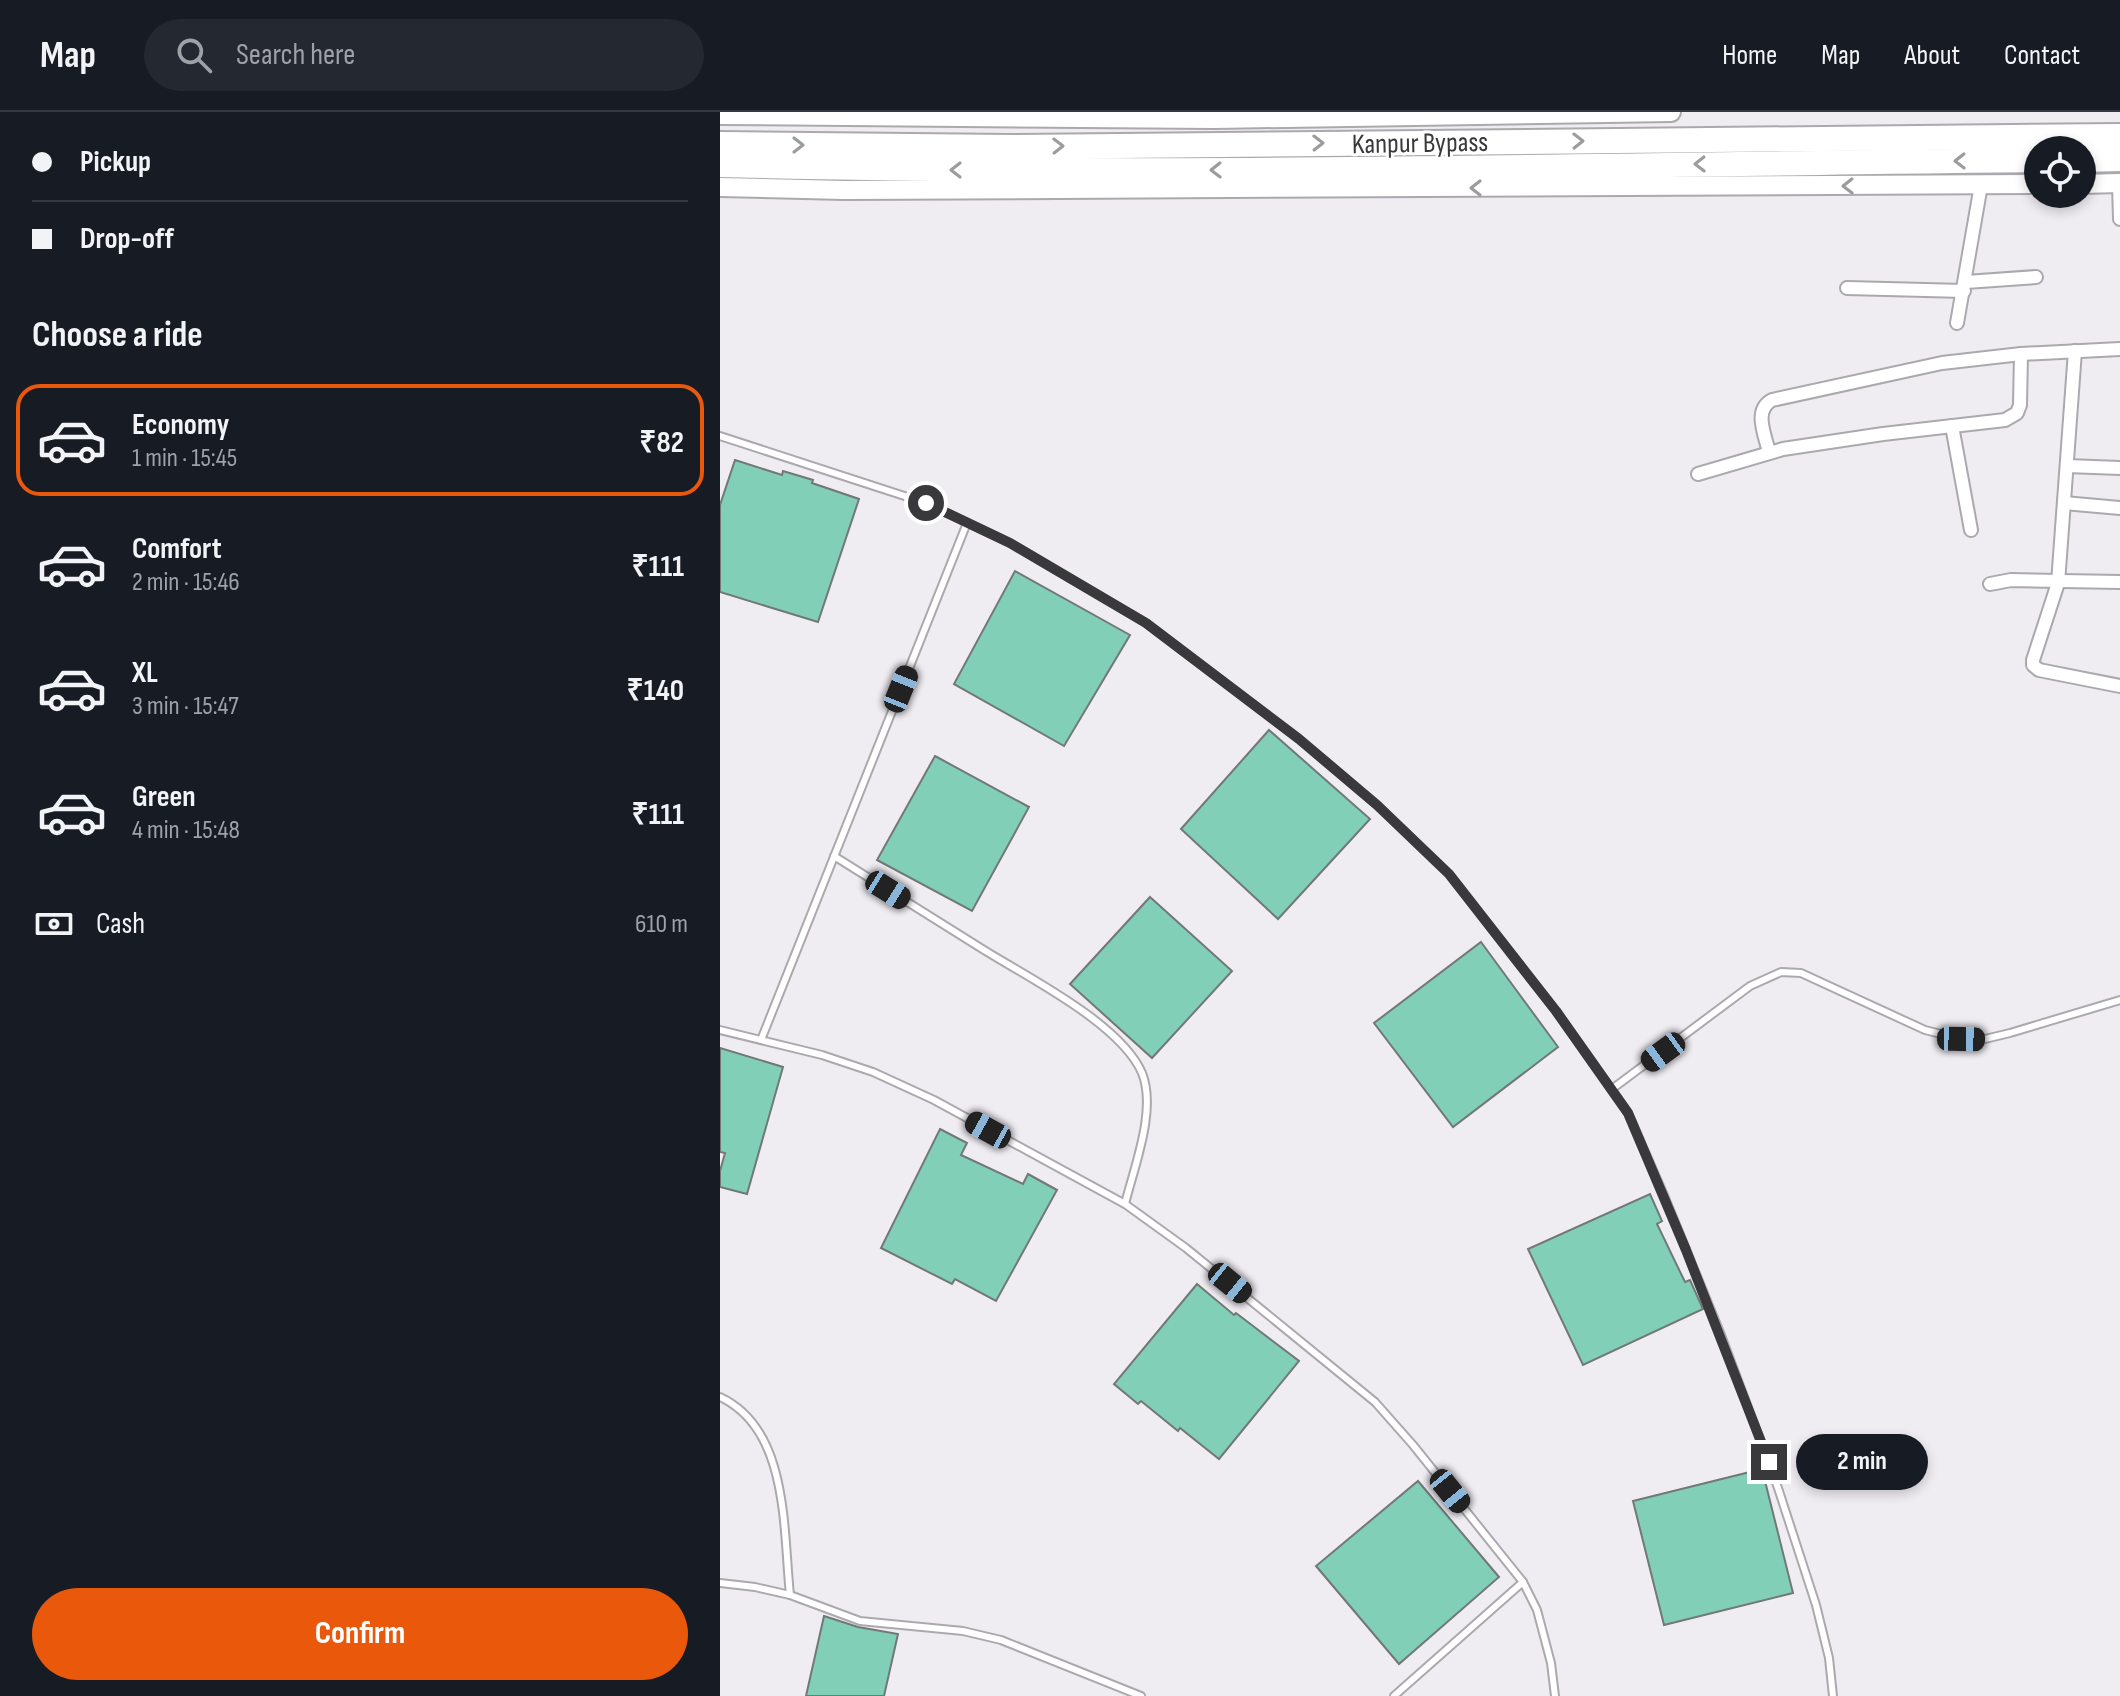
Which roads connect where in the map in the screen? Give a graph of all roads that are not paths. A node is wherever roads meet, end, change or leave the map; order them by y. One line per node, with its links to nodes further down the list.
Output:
1 (1671, 112): 2 (main road)
2 (1619, 113): 6 (main road)
3 (836, 114): 4 (main road); 5 (main road)
4 (1109, 114): 6 (main road)
5 (720, 115)
6 (1214, 116)
7 (2120, 136): 8 (highway, Kanpur Bypass, one-way to 7)
8 (720, 144)
9 (2024, 160): 10 (highway, Kanpur Bypass, one-way to 10)
10 (720, 165)
11 (2096, 166): 12 (highway)
12 (2120, 175): 13 (main road); 17 (street)
13 (2096, 181)
14 (2024, 184): 15 (main road)
15 (1981, 185): 16 (main road, one-way to 16); 19 (street)
16 (720, 187)
17 (2120, 219)
18 (2036, 277): 19 (street)
19 (1965, 287): 20 (street); 21 (street)
20 (1847, 288)
21 (1957, 323)
22 (2120, 349): 23 (street)
23 (2075, 351): 24 (street); 28 (street)
24 (2021, 354): 25 (street); 27 (street)
25 (1952, 426): 27 (street); 34 (street)
26 (720, 436): 33 (lane)
27 (1769, 452): 30 (street)
28 (2067, 466): 29 (street); 31 (street)
29 (2120, 468)
30 (1698, 474)
31 (2064, 503): 32 (street); 36 (street)
32 (2120, 508)
33 (967, 523): 39 (lane); 43 (lane)
34 (1971, 530)
35 (2120, 582): 36 (street)
36 (2058, 583): 37 (street); 38 (street)
37 (1990, 584)
38 (2120, 686)
39 (834, 856): 42 (lane); 44 (lane)
40 (2120, 1000): 43 (lane)
41 (720, 1030): 42 (lane)
42 (761, 1040): 44 (lane)
43 (1612, 1089): 52 (lane)
44 (1125, 1204): 46 (lane)
45 (720, 1397): 48 (lane)
46 (1523, 1582): 50 (lane); 51 (lane)
47 (720, 1583): 48 (lane)
48 (790, 1595): 49 (lane)
49 (1141, 1696)
50 (1394, 1696)
51 (1555, 1696)
52 (1833, 1696)

